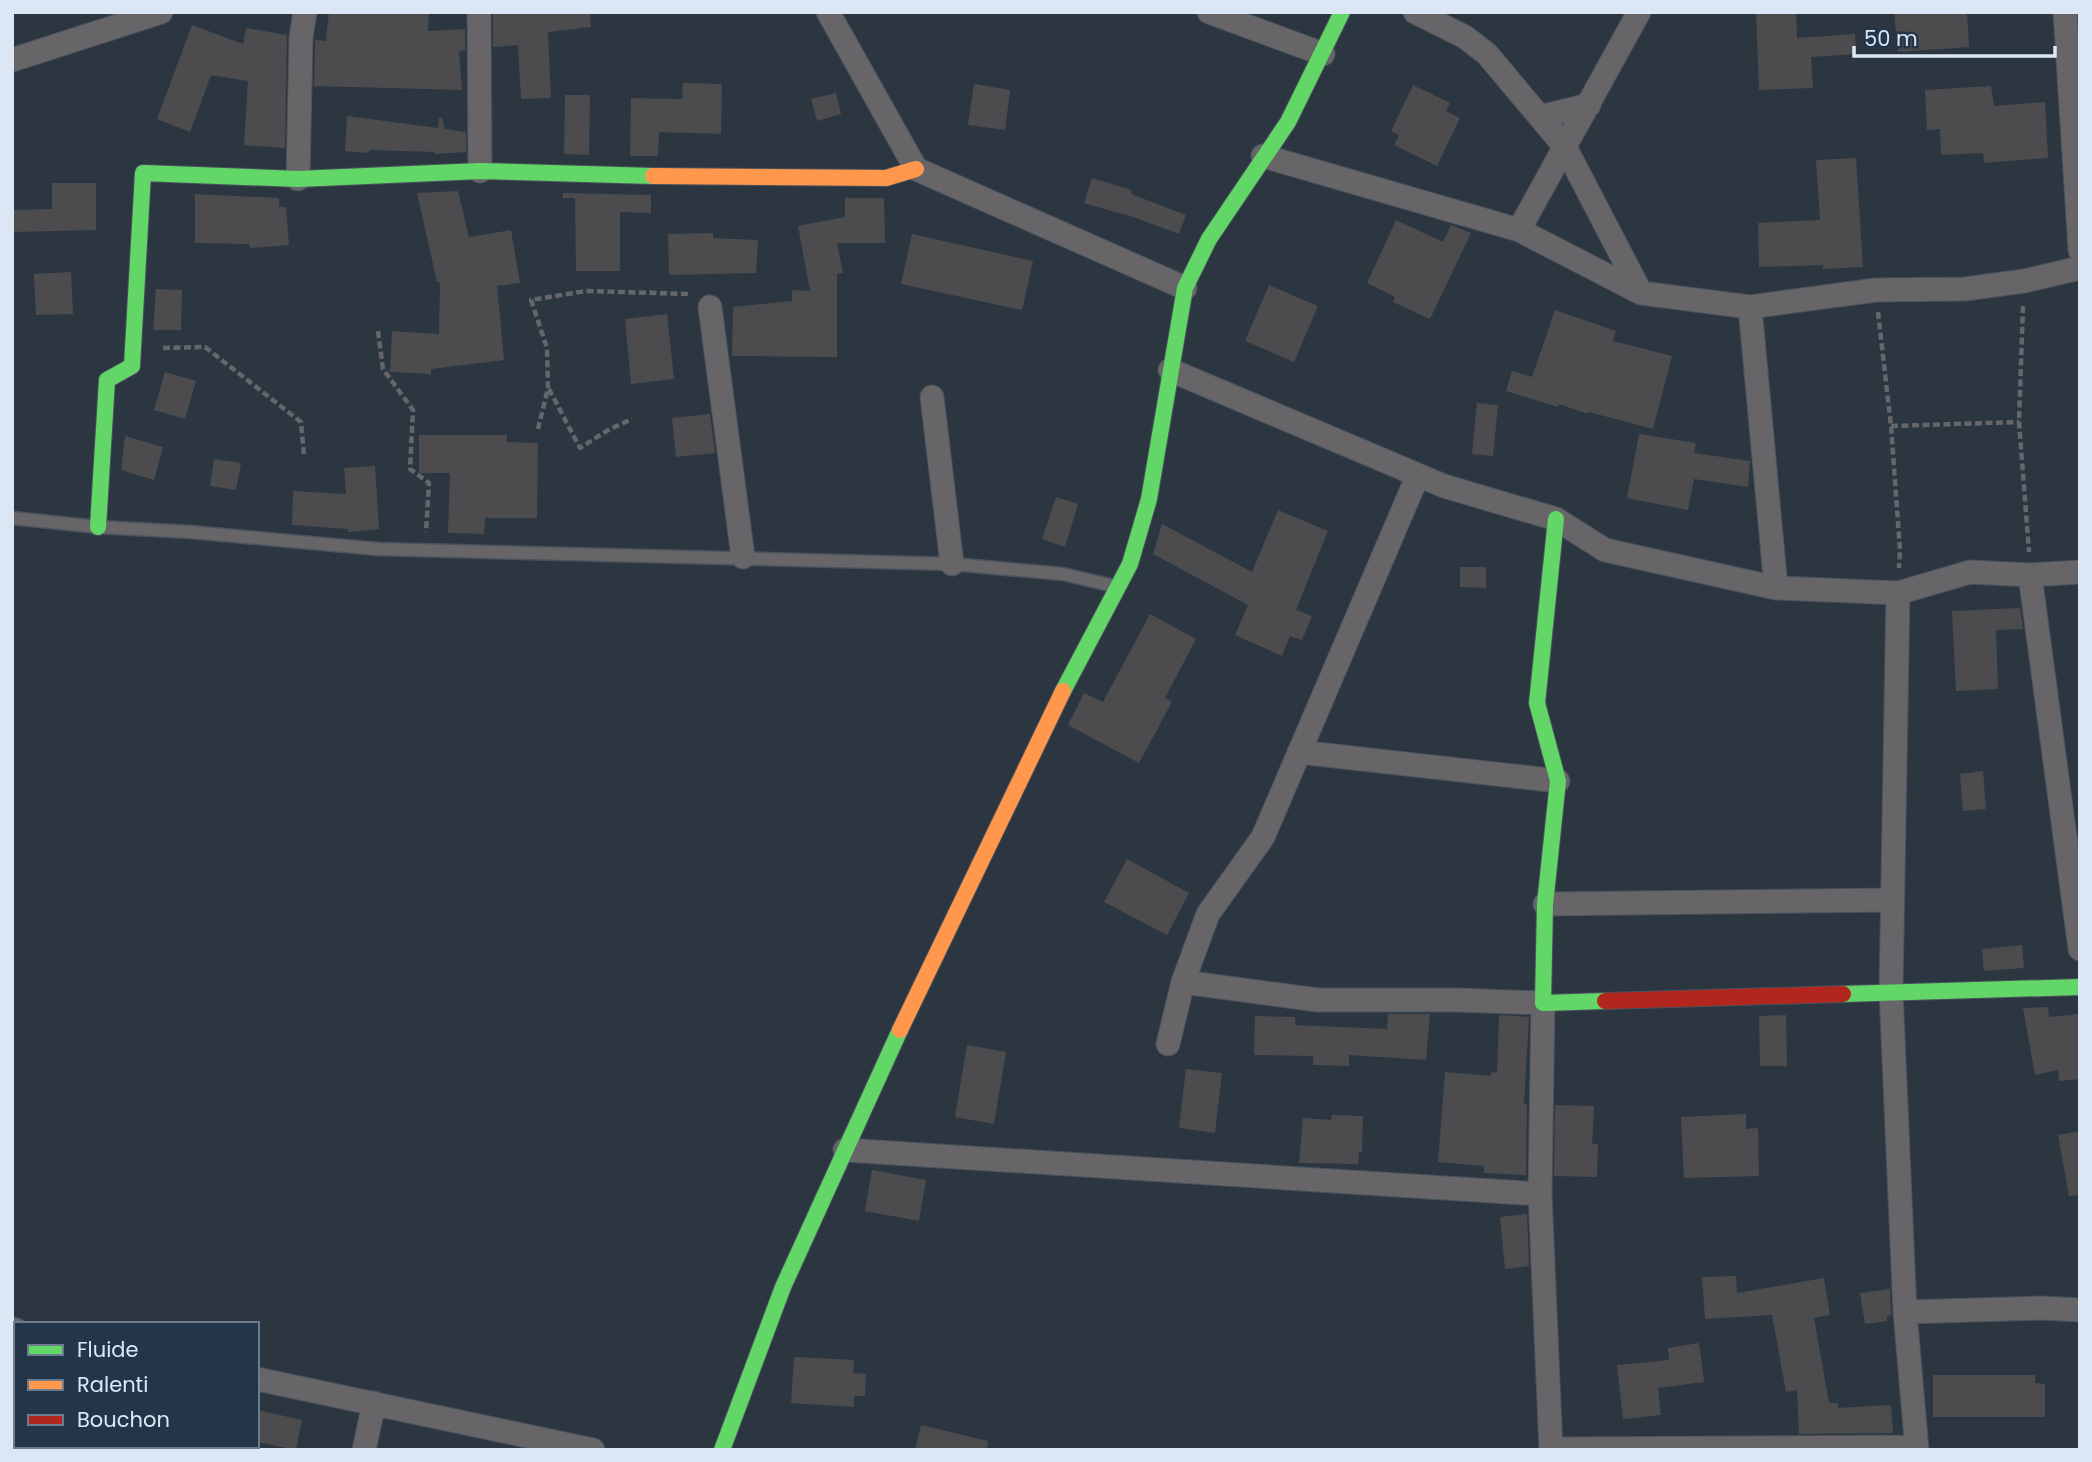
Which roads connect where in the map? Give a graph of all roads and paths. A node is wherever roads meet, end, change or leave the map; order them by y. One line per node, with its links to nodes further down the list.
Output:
1 (161, 12): 11 (street)
2 (305, 12): 18 (street)
3 (480, 12): 17 (street)
4 (828, 12): 16 (street)
5 (1209, 12): 10 (street)
6 (1342, 12): 10 (street)
7 (1415, 12): 13 (street)
8 (1639, 12): 12 (street)
9 (2065, 12): 20 (street)
10 (1323, 54): 15 (street)
11 (12, 60)
12 (1588, 105): 13 (street); 14 (street)
13 (1540, 117): 14 (street)
14 (1566, 147): 19 (street); 25 (street)
15 (1263, 156): 19 (street); 23 (street)
16 (916, 169): 17 (street); 23 (street)
17 (480, 171): 18 (street)
18 (298, 179): 29 (street)
19 (1519, 230): 25 (street)
20 (2080, 250)
21 (2080, 268): 22 (street)
22 (2024, 281): 24 (street); 34 (path)
23 (1185, 288): 30 (street)
24 (1875, 290): 27 (street); 35 (path)
25 (1641, 293): 27 (street)
26 (710, 307): 31 (path); 43 (street)
27 (1750, 307): 48 (street)
28 (378, 331): 42 (path)
29 (134, 349): 37 (path); 41 (street)
30 (1170, 370): 38 (street); 47 (street)
31 (548, 388): 33 (path); 36 (path)
32 (932, 397): 44 (street)
33 (632, 419)
34 (2019, 422): 35 (path); 46 (path)
35 (1891, 426): 49 (path)
36 (538, 429)
37 (304, 456)
38 (1418, 475): 40 (street); 50 (street)
39 (12, 518): 41 (lane)
40 (1556, 519): 48 (street); 51 (street)
41 (98, 527): 42 (lane)
42 (425, 550): 43 (lane)
43 (743, 557): 44 (lane)
44 (952, 564): 47 (lane)
45 (2080, 572): 46 (street)
46 (2030, 575): 49 (street); 54 (street)
47 (1118, 587): 60 (street)
48 (1776, 588): 49 (street)
49 (1898, 593): 52 (street)
50 (1299, 752): 51 (street); 55 (street)
51 (1558, 781): 53 (street)
52 (1891, 900): 53 (street); 57 (street)
53 (1545, 904): 58 (street)
54 (2080, 949)
55 (1183, 982): 58 (street); 59 (street)
56 (2080, 987): 57 (street)
57 (1891, 991): 58 (street); 63 (street)
58 (1543, 1003): 61 (street)
59 (1168, 1044)
60 (845, 1150): 61 (street); 69 (street)
61 (1540, 1194): 70 (street)
62 (2080, 1310): 63 (street)
63 (1905, 1312): 66 (street)
64 (259, 1379): 65 (street)
65 (374, 1403): 67 (street); 68 (street)
66 (1917, 1448): 70 (street)
67 (364, 1450)
68 (593, 1450)
69 (722, 1450)
70 (1551, 1450)

